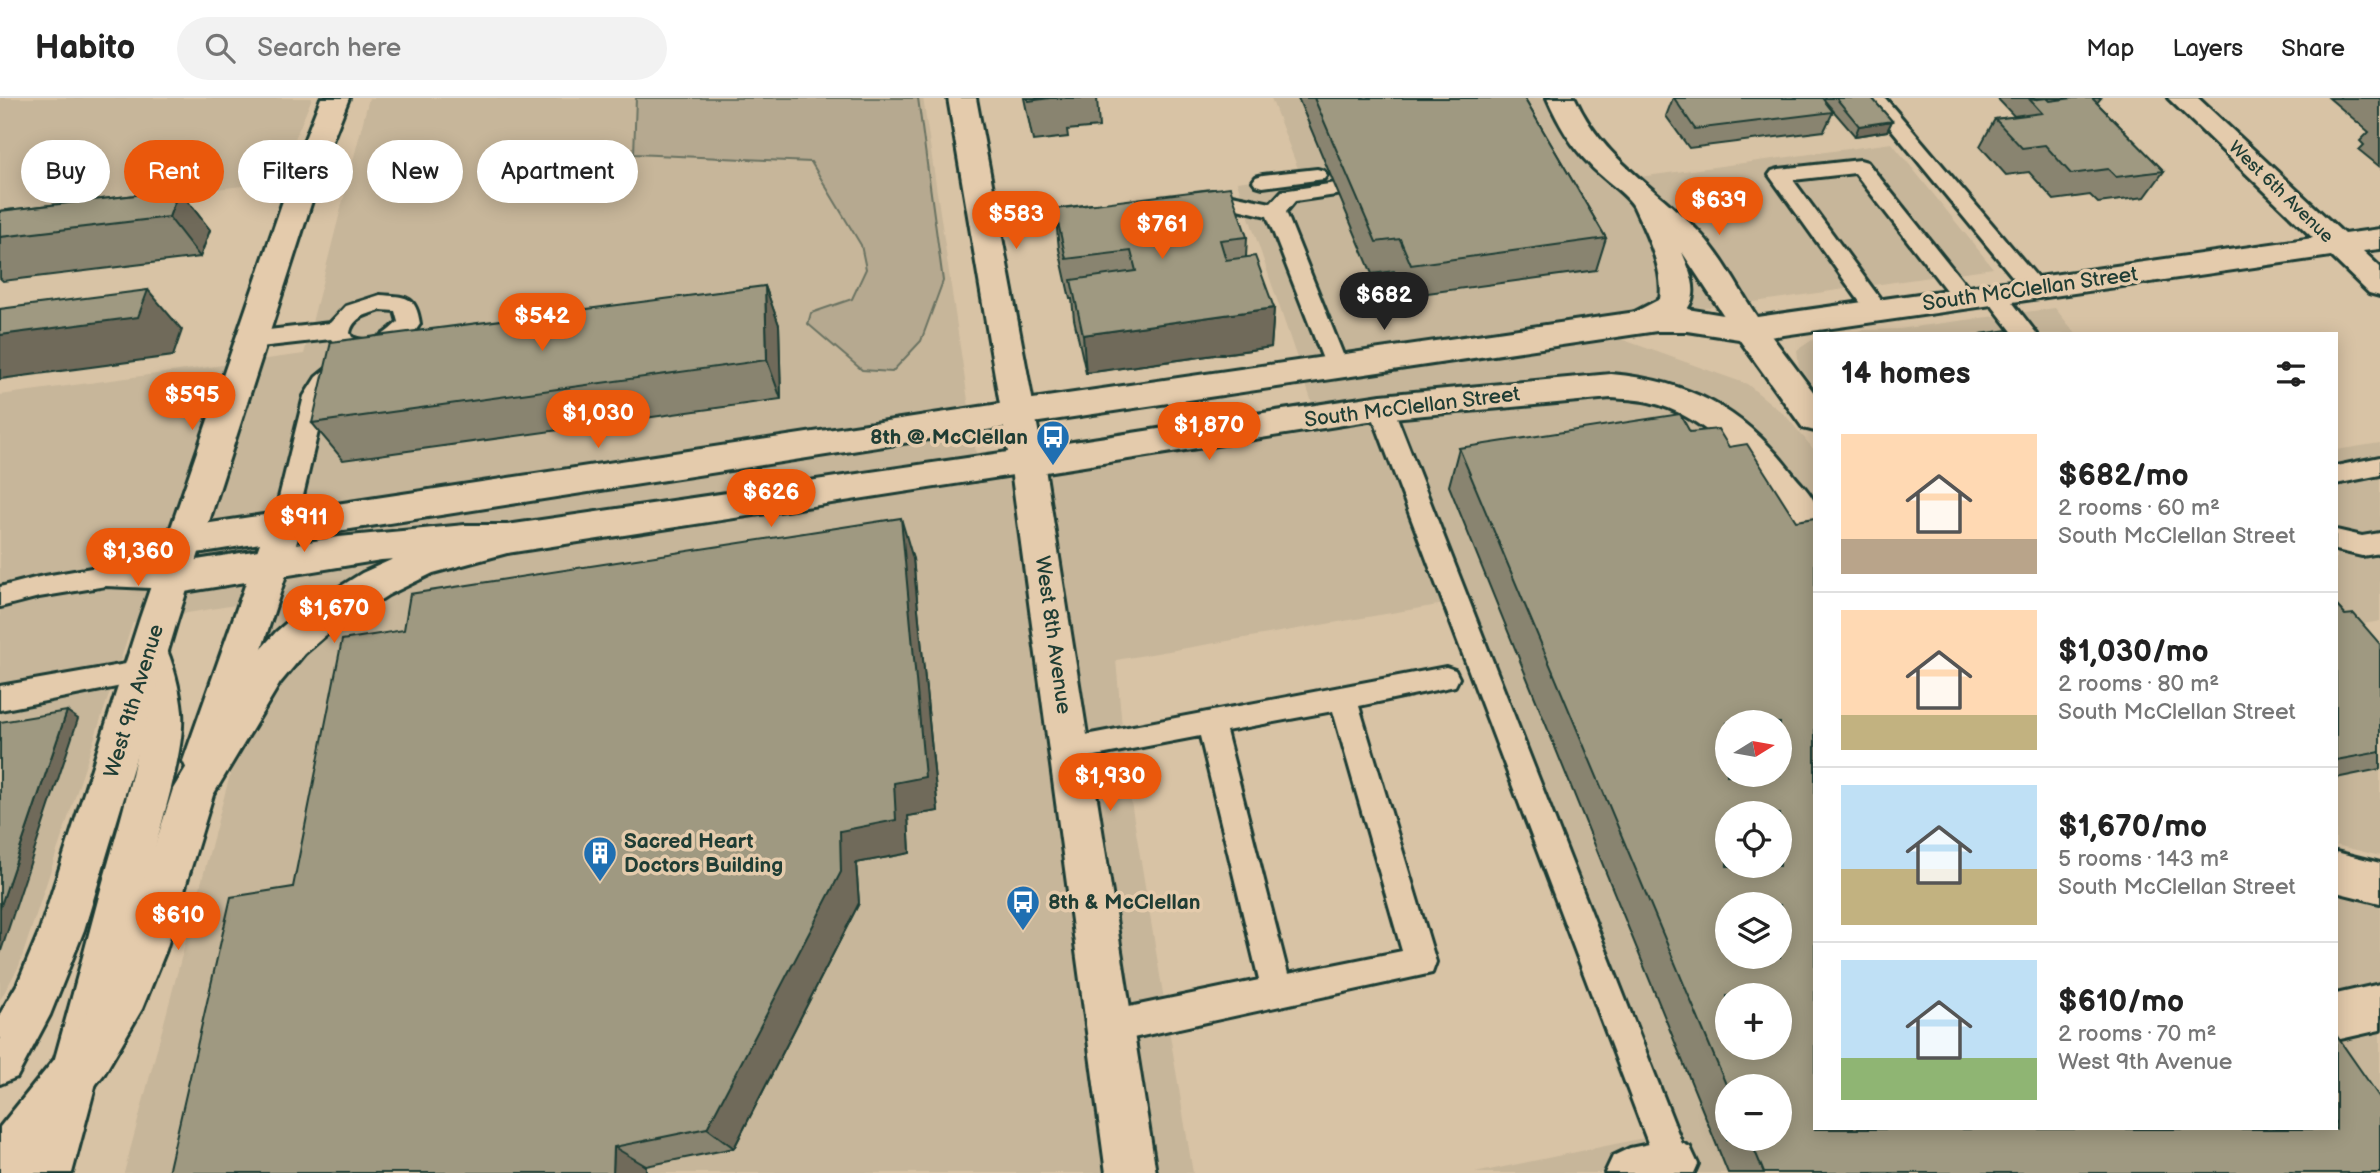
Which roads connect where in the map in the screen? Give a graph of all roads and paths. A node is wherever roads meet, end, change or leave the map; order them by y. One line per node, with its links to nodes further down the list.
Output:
1 (335, 98): 24 (street, West 9th Avenue)
2 (962, 98): 13 (street, West 8th Avenue)
3 (1561, 98): 8 (street)
4 (1875, 98): 17 (lane)
5 (2182, 98): 15 (street, West 6th Avenue)
6 (1263, 181): 12 (lane)
7 (1240, 184): 9 (lane)
8 (1635, 193): 20 (street); 21 (street)
9 (1212, 197): 10 (lane); 12 (lane)
10 (1186, 201)
11 (1106, 211): 13 (lane)
12 (1275, 211): 26 (lane)
13 (985, 227): 28 (street, West 8th Avenue)
14 (2380, 239): 15 (street, South McClellan Street)
15 (2337, 245): 16 (street, West 6th Avenue); 17 (street, South McClellan Street)
16 (2380, 285)
17 (2034, 288): 18 (street, South McClellan Street)
18 (1979, 296): 19 (street, South McClellan Street); 19 (lane); 23 (lane)
19 (1878, 310): 21 (street, South McClellan Street)
20 (1642, 322): 21 (street, South McClellan Street); 26 (street, South McClellan Street)
21 (1749, 329): 29 (street)
22 (338, 330): 24 (lane); 25 (lane); 25 (lane)
23 (2024, 332)
24 (251, 340): 37 (street, West 9th Avenue)
25 (383, 345): 33 (lane)
26 (1336, 367): 28 (street, South McClellan Street)
27 (1381, 407): 30 (street, South McClellan Street); 34 (street, South McClellan Street); 60 (lane)
28 (1019, 413): 30 (street, West 8th Avenue); 33 (street, South McClellan Street)
29 (1813, 415)
30 (1027, 463): 35 (street, South McClellan Street); 48 (street, West 8th Avenue)
31 (2380, 466): 32 (lane)
32 (2338, 475)
33 (284, 526): 37 (street, South McClellan Street); 39 (street)
34 (1813, 530)
35 (507, 539): 39 (street, South McClellan Street); 49 (street, South McClellan Street)
36 (2338, 540): 38 (lane)
37 (184, 541): 40 (lane); 41 (street, West 9th Avenue)
38 (2380, 542)
39 (270, 563): 41 (street, South McClellan Street); 49 (street)
40 (106, 576): 41 (lane); 42 (lane)
41 (172, 579): 43 (street, West 9th Avenue)
42 (0, 597)
43 (146, 662): 45 (lane); 55 (street, West 9th Avenue); 58 (street)
44 (1446, 678): 46 (lane)
45 (0, 698)
46 (1343, 698): 47 (lane); 52 (lane)
47 (1210, 722): 48 (lane); 52 (lane)
48 (1069, 749): 56 (street, West 8th Avenue)
49 (194, 789): 58 (street)
50 (2338, 872): 51 (street)
51 (2380, 883)
52 (1277, 992): 56 (lane)
53 (2380, 1007): 54 (street)
54 (2338, 1017)
55 (12, 1021): 57 (street, West 9th Avenue)
56 (1110, 1027): 62 (street, West 8th Avenue)
57 (0, 1060)
58 (76, 1072): 59 (street); 61 (street)
59 (0, 1166)
60 (1651, 1169)
61 (47, 1173)
62 (1131, 1173)

